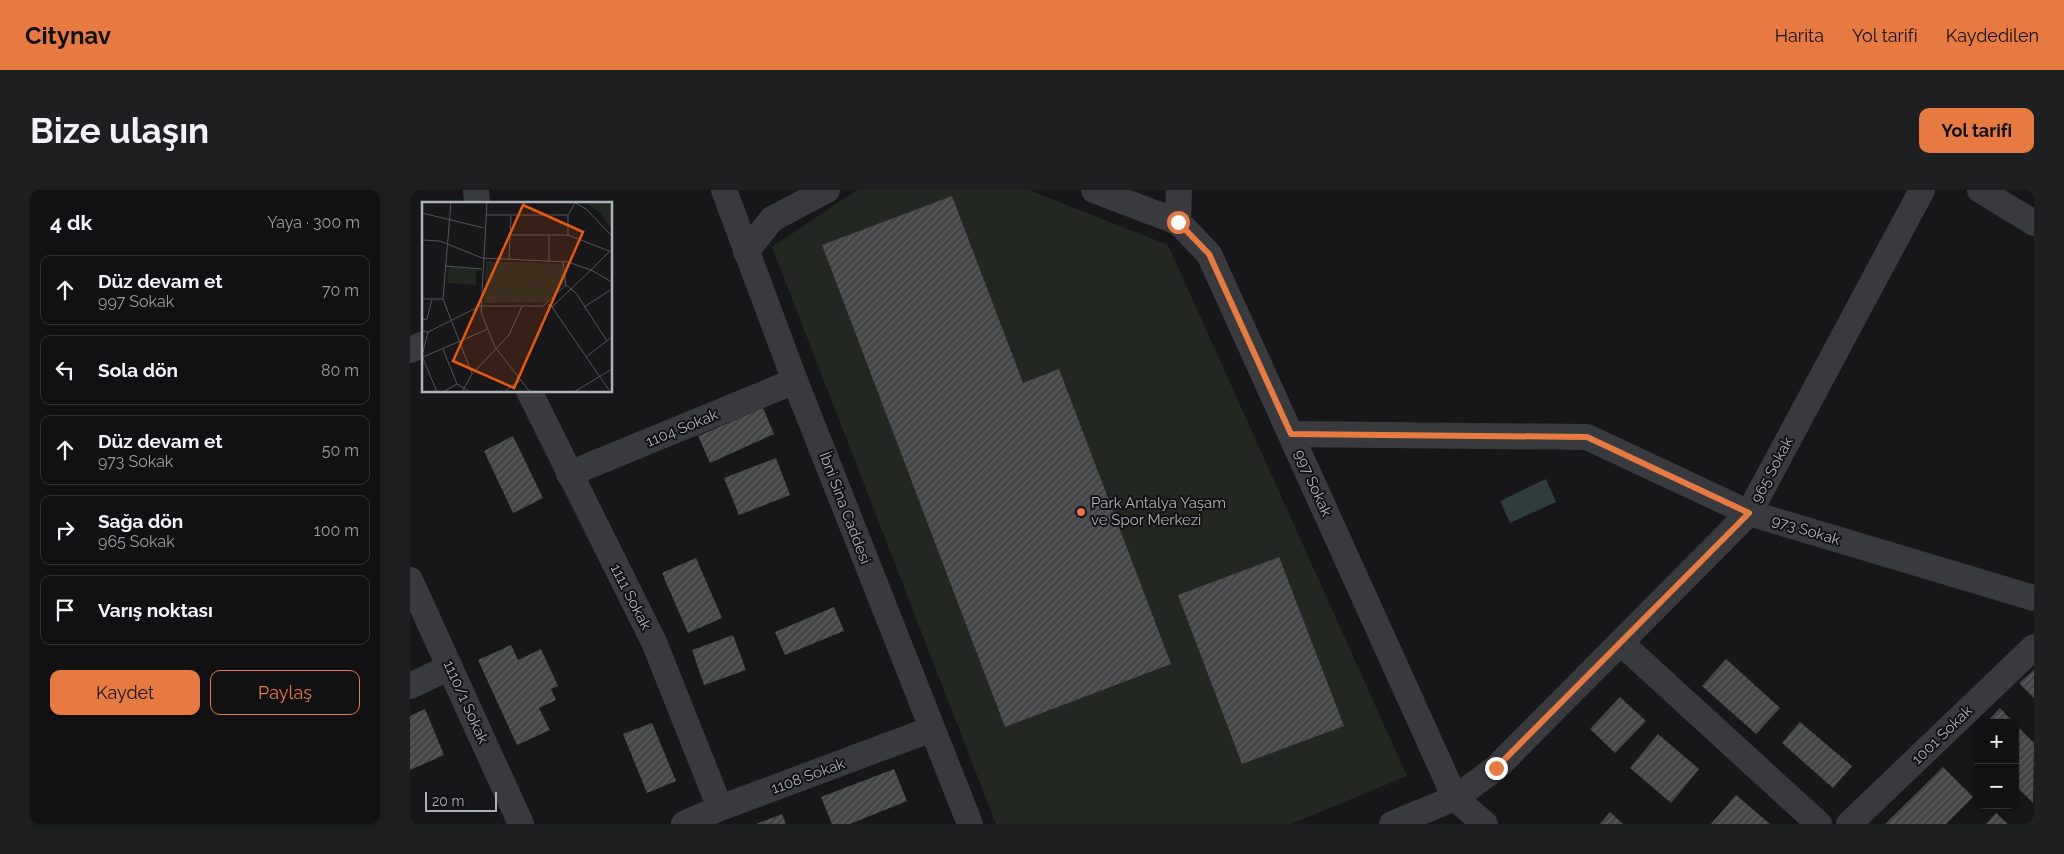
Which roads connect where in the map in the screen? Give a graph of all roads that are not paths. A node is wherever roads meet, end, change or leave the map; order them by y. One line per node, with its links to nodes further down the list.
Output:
1 (724, 190): 9 (street, İbni Sina Caddesi)
2 (827, 190): 9 (street)
3 (1094, 190): 7 (street, 997 Sokak)
4 (1179, 190): 7 (street)
5 (1922, 190): 16 (street, 965 Sokak)
6 (1980, 190): 8 (street)
7 (1178, 222): 14 (street, 997 Sokak)
8 (2034, 223)
9 (746, 252): 12 (street, İbni Sina Caddesi)
10 (422, 345): 11 (street)
11 (410, 350)
12 (795, 381): 15 (street, 1104 Sokak); 23 (street, İbni Sina Caddesi)
13 (529, 392): 15 (street, 1111 Sokak)
14 (1291, 434): 16 (street, 973 Sokak); 24 (street, 997 Sokak)
15 (569, 474): 25 (street, 1111 Sokak)
16 (1749, 513): 18 (street, 973 Sokak); 19 (street, 965 Sokak)
17 (410, 580): 21 (street, 1110/1 Sokak)
18 (2034, 598)
19 (1621, 644): 24 (street, 965 Sokak); 31 (street)
20 (2034, 647): 32 (street, 1001 Sokak)
21 (450, 667): 22 (street); 26 (street, 1110/1 Sokak)
22 (410, 686)
23 (932, 729): 25 (street, 1108 Sokak); 28 (street, İbni Sina Caddesi)
24 (1455, 798): 29 (street, 965 Sokak); 30 (street, 997 Sokak)
25 (720, 808): 27 (street, 1108 Sokak)
26 (521, 824)
27 (684, 824)
28 (970, 824)
29 (1392, 824)
30 (1485, 824)
31 (1819, 824)
32 (1849, 824)

